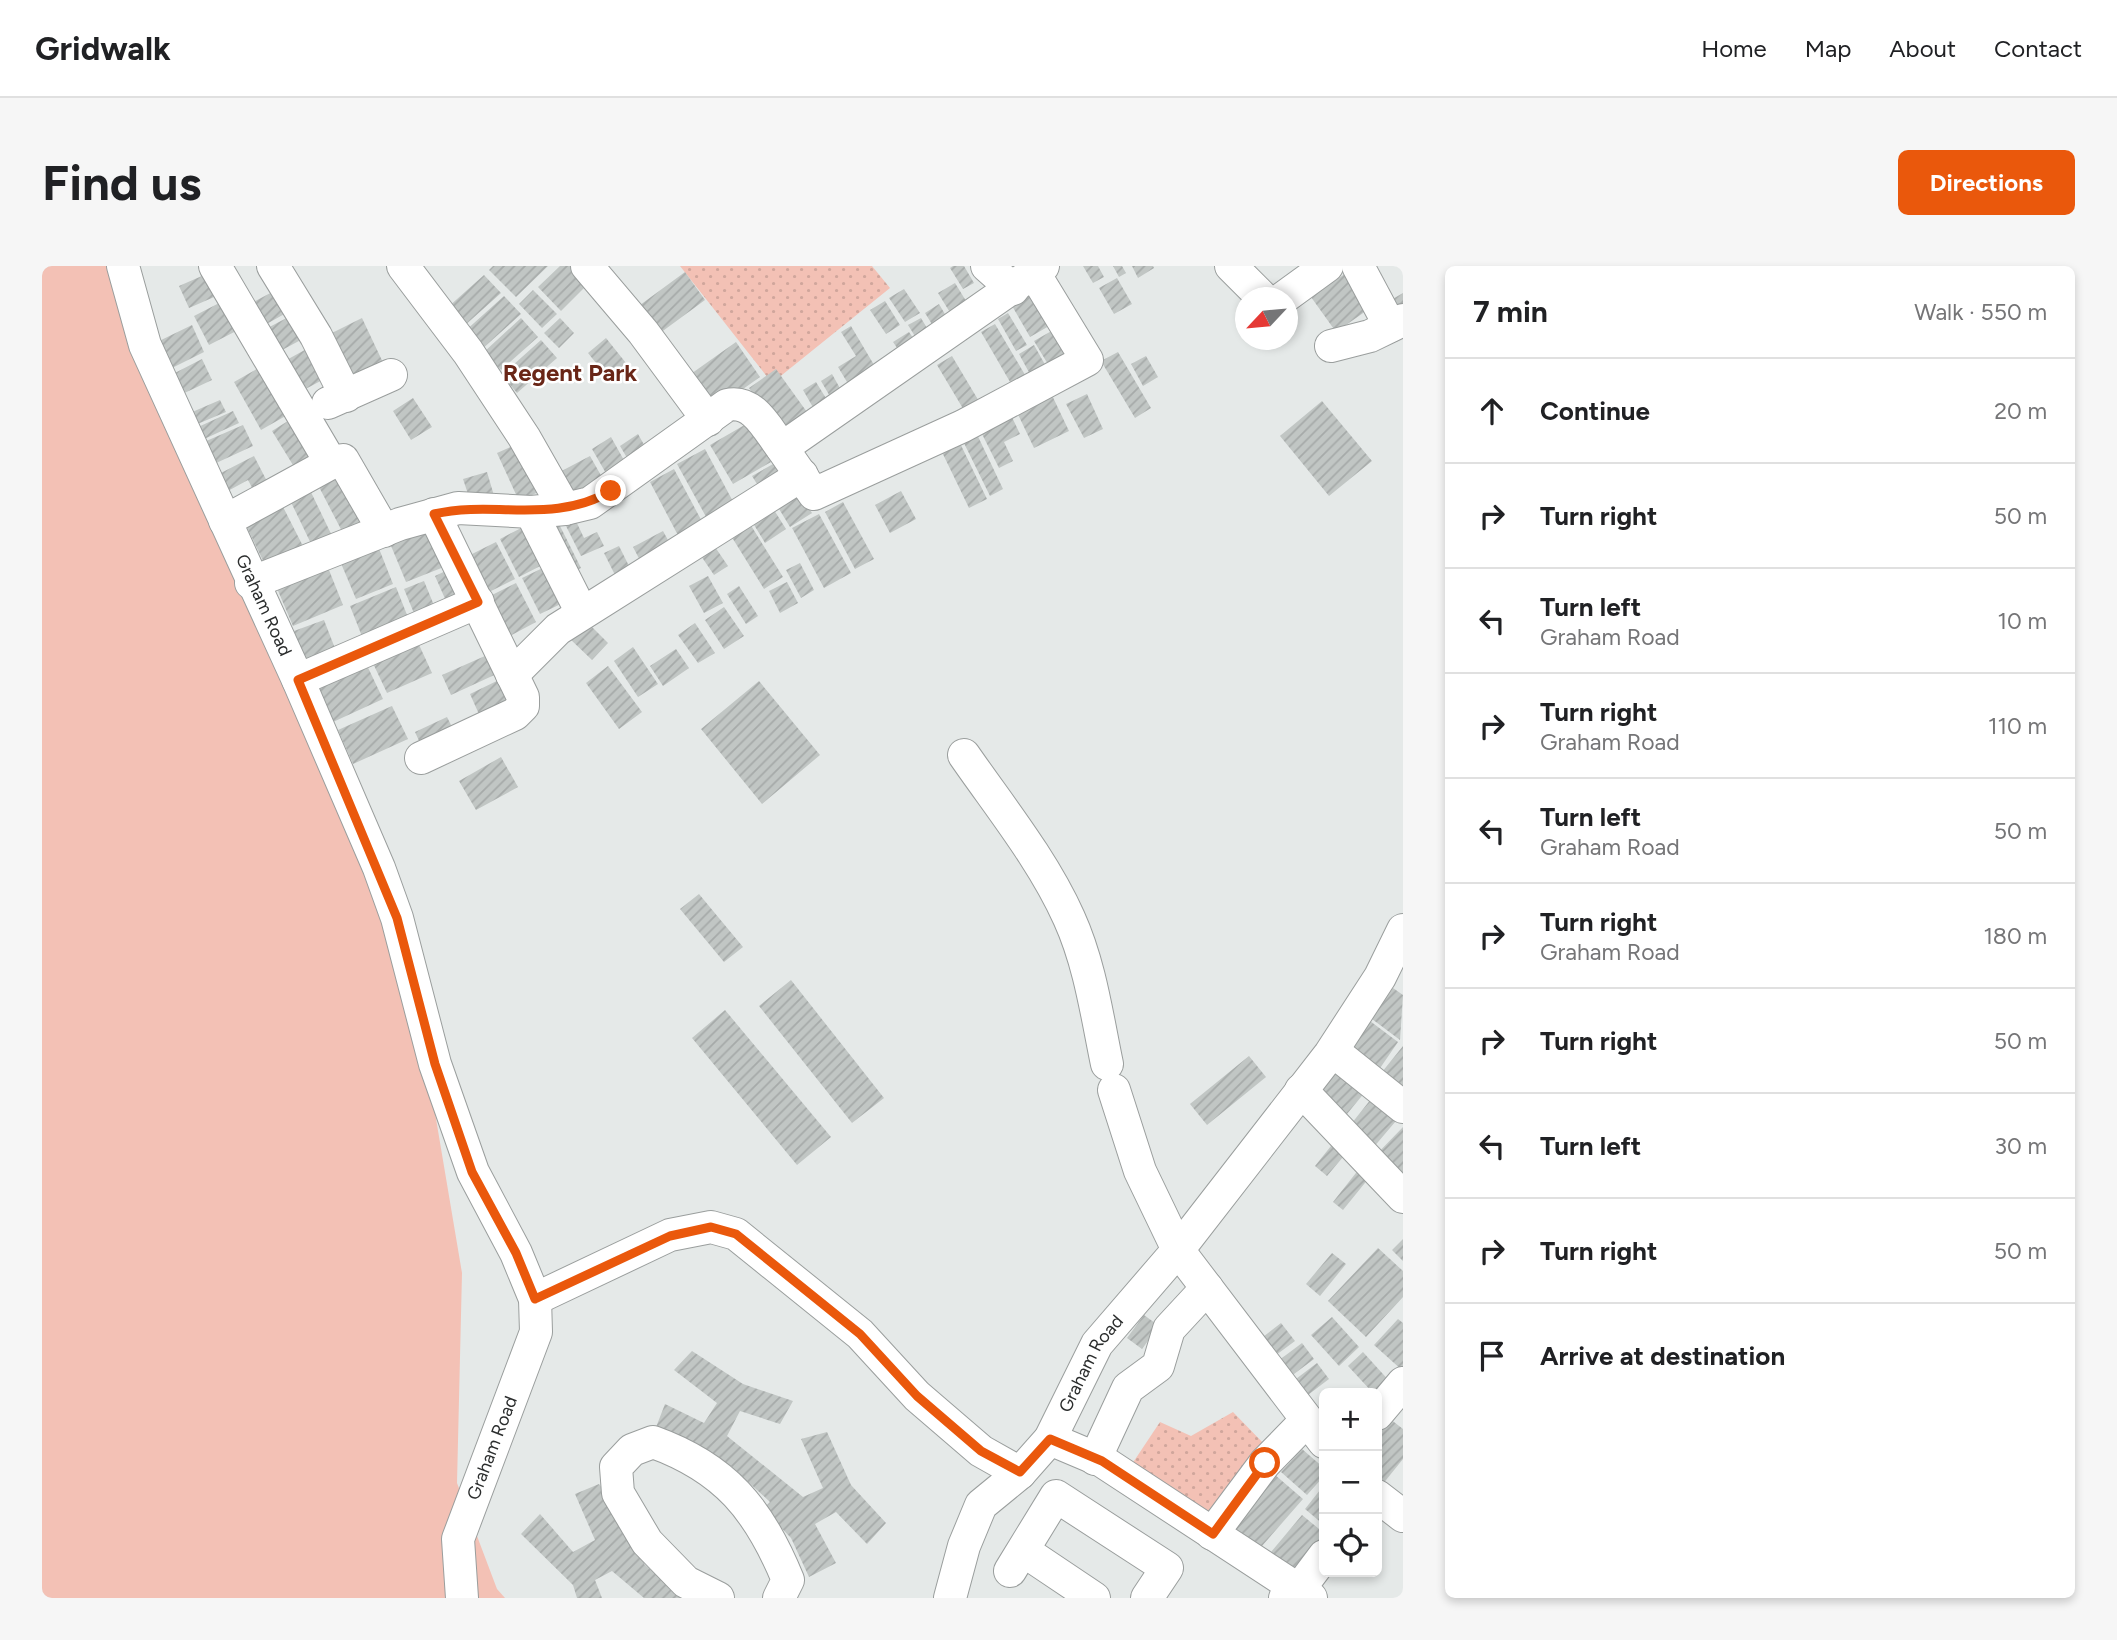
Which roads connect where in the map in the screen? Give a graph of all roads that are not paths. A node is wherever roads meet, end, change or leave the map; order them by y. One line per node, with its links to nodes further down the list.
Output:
1 (123, 266): 25 (street, Graham Road)
2 (215, 266): 17 (street)
3 (273, 266): 16 (street)
4 (403, 266): 22 (street)
5 (587, 266): 18 (street)
6 (987, 266): 10 (street)
7 (1231, 266): 11 (street)
8 (1327, 266): 12 (street)
9 (1359, 266): 13 (street)
10 (1035, 272): 19 (street); 21 (street)
11 (1252, 287)
12 (1298, 287)
13 (1397, 323): 14 (street)
14 (1331, 346)
15 (391, 375): 16 (street)
16 (346, 396): 17 (street)
17 (304, 413): 20 (street)
18 (708, 420): 19 (street); 22 (street)
19 (782, 448): 21 (street)
20 (331, 463): 25 (street); 26 (street)
21 (802, 475): 29 (street)
22 (565, 509): 23 (street)
23 (531, 512): 24 (street); 29 (street)
24 (434, 514): 26 (street); 28 (street)
25 (225, 521): 27 (street, Graham Road)
26 (384, 531): 27 (street)
27 (251, 583): 31 (street, Graham Road)
28 (478, 602): 30 (street); 31 (street)
29 (582, 613): 30 (street)
30 (512, 674): 33 (street)
31 (298, 680): 42 (street, Graham Road)
32 (964, 755): 40 (street)
33 (421, 758)
34 (1403, 930): 35 (street, Graham Road)
35 (1392, 984): 37 (street, Graham Road)
36 (1338, 1055): 38 (street)
37 (1301, 1090): 39 (street); 40 (street, Graham Road)
38 (1403, 1107)
39 (1403, 1197)
40 (1178, 1250): 41 (street); 46 (street, Graham Road)
41 (1206, 1287): 45 (street); 47 (street)
42 (535, 1299): 48 (street); 55 (street, Graham Road)
43 (1403, 1383): 44 (street)
44 (1382, 1408)
45 (1315, 1432): 52 (street)
46 (1050, 1439): 47 (street); 48 (street, Graham Road)
47 (1095, 1459): 52 (street)
48 (1013, 1478): 50 (street); 58 (street, Graham Road)
49 (1382, 1500): 51 (street)
50 (1050, 1511): 59 (street); 60 (street)
51 (1403, 1516)
52 (1213, 1534): 54 (street)
53 (1319, 1564): 54 (street)
54 (1299, 1595)
55 (462, 1598)
56 (718, 1598): 57 (street)
57 (779, 1598)
58 (950, 1598)
59 (1094, 1598)
60 (1147, 1598)

